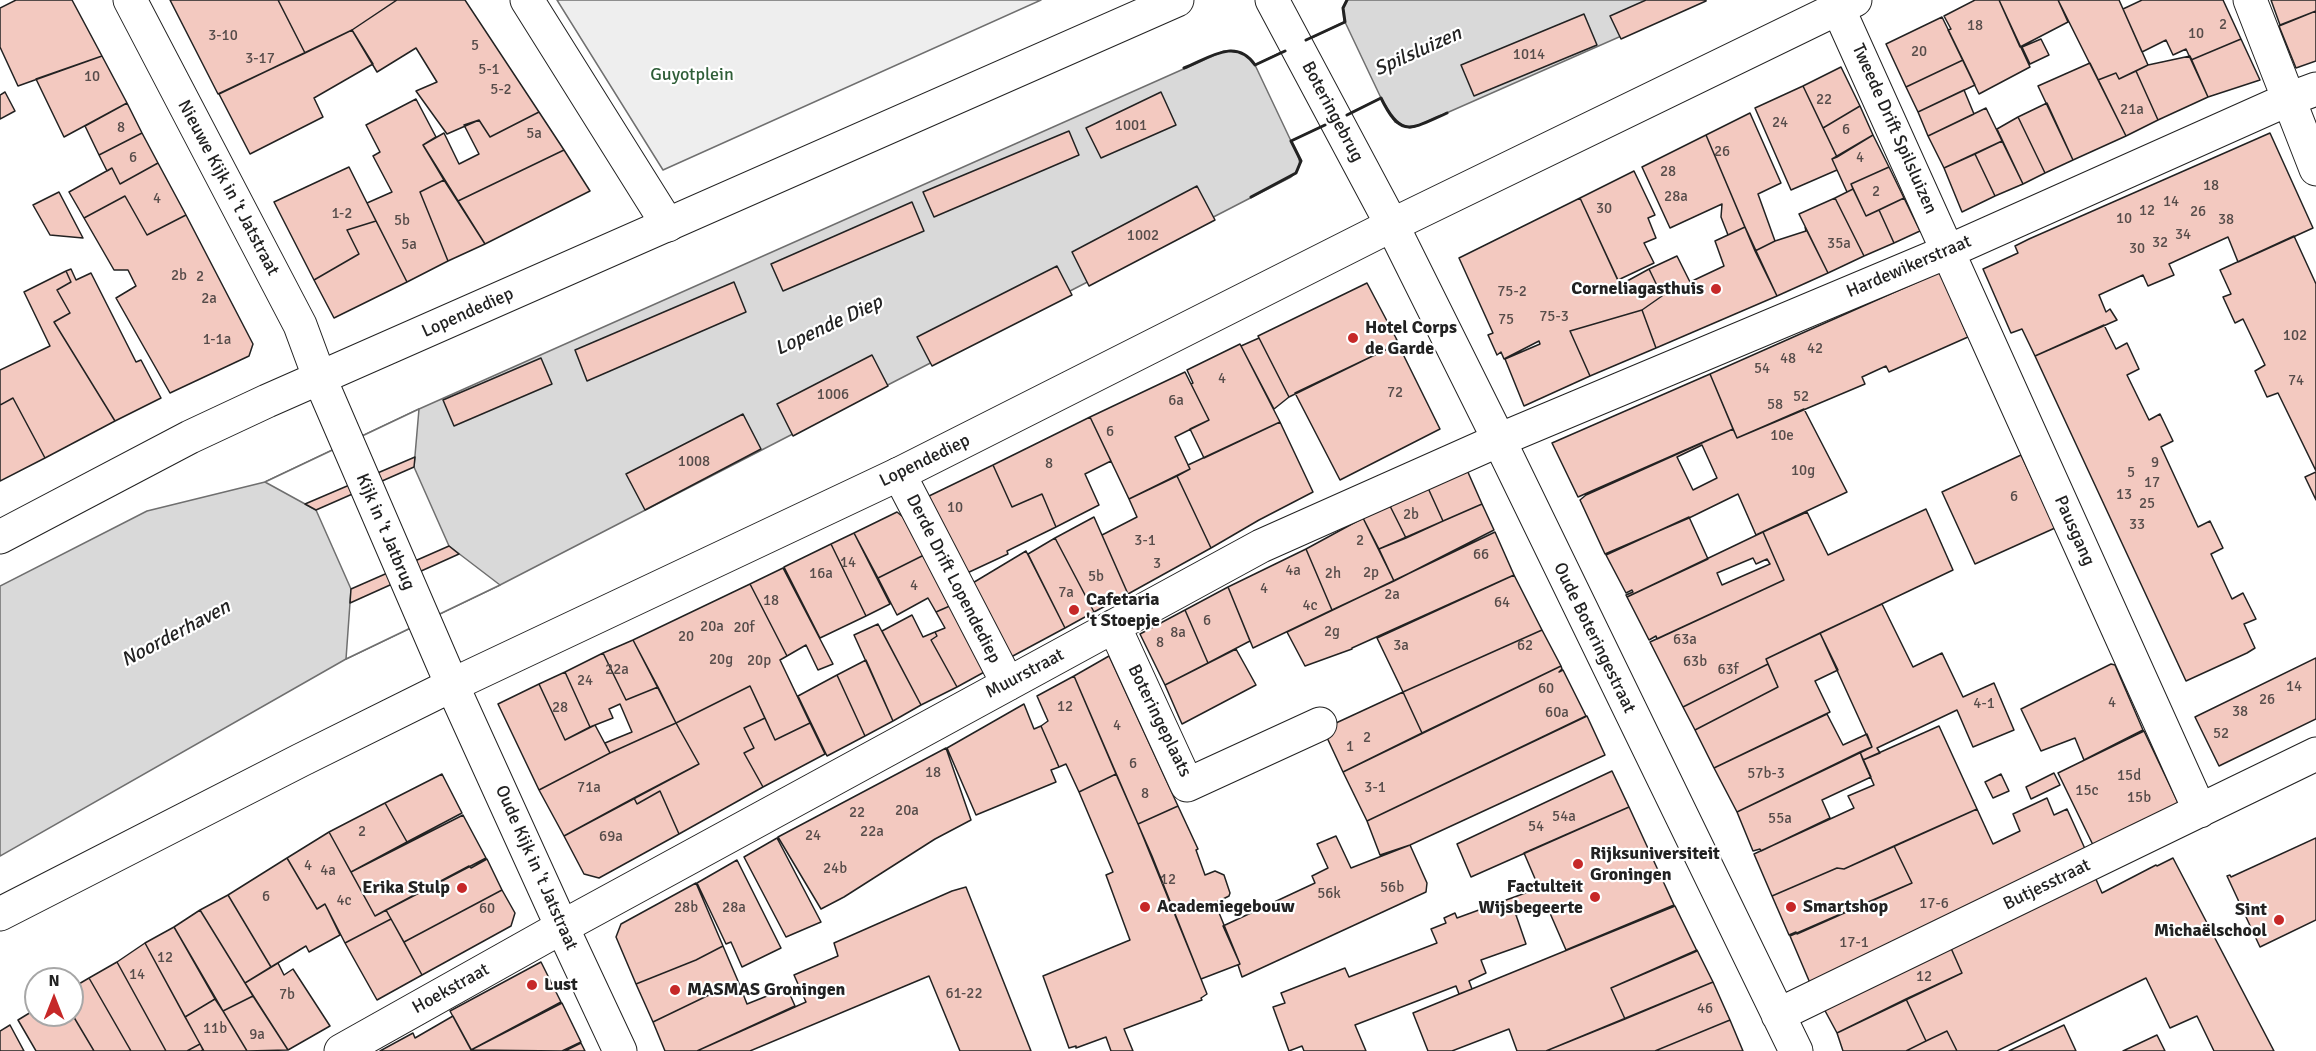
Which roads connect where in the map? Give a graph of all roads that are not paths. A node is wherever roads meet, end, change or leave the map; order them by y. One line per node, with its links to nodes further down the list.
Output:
1 (130, 0): 12 (street, Nieuwe Kijk in 't Jatstraat)
2 (527, 0): 9 (street)
3 (1177, 0): 9 (street, Lopendediep)
4 (1272, 0): 10 (street, Boteringebrug)
5 (2250, 0): 7 (street)
6 (1847, 4): 10 (street); 11 (street, Tweede Drift Spilsluizen)
7 (2303, 94): 8 (street); 11 (street, Hardewikerstraat)
8 (2316, 169)
9 (668, 225): 12 (street, Lopendediep)
10 (1392, 225): 13 (street, Oude Boteringestraat); 14 (street, Lopendediep)
11 (1949, 251): 13 (street, Hardewikerstraat); 21 (street, Pausgang)
12 (320, 379): 15 (street); 18 (street, Kijk in 't Jatbrug)
13 (1499, 440): 16 (street, Muurstraat); 24 (street, Oude Boteringestraat)
14 (899, 474): 17 (street, Derde Drift Lopendediep); 18 (street, Lopendediep)
15 (0, 537)
16 (1114, 626): 17 (street, Muurstraat); 19 (street, Boteringeplaats)
17 (1008, 684): 23 (street, Muurstraat)
18 (452, 685): 22 (street); 23 (street, Oude Kijk in 't Jatstraat)
19 (1320, 724)
20 (2316, 754): 21 (street, Butjesstraat)
21 (2200, 811): 24 (street, Butjesstraat)
22 (0, 914)
23 (562, 927): 25 (street, Hoekstraat); 26 (street, Oude Kijk in 't Jatstraat)
24 (1778, 1015): 27 (street, Oude Boteringestraat)
25 (341, 1051)
26 (620, 1051)
27 (1796, 1051)

